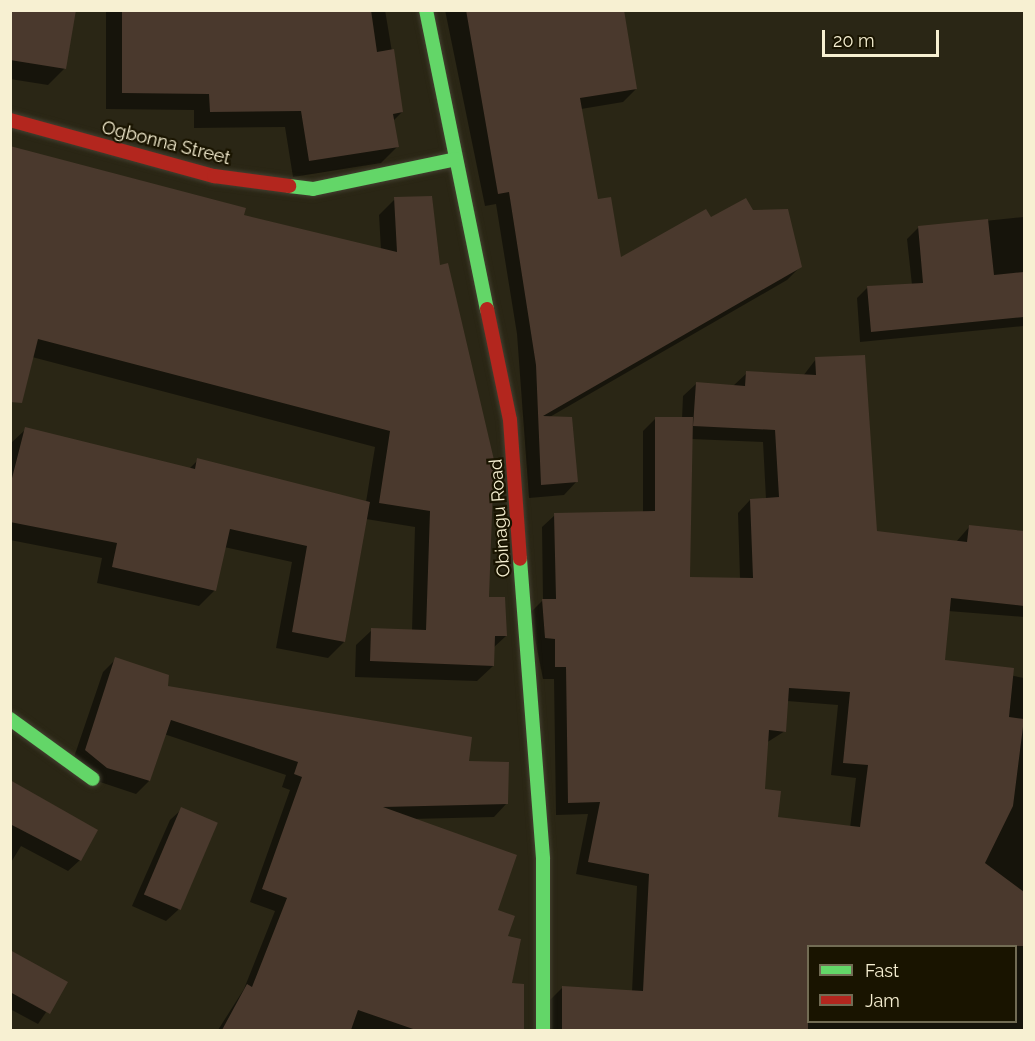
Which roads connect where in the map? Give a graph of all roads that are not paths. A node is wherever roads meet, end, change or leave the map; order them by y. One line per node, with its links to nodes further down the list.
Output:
1 (426, 10): 3 (street, Obinagu Road)
2 (10, 120): 3 (street, Ogbonna Street)
3 (456, 159): 6 (street, Obinagu Road)
4 (10, 719): 5 (street)
5 (93, 779)
6 (543, 1030)

